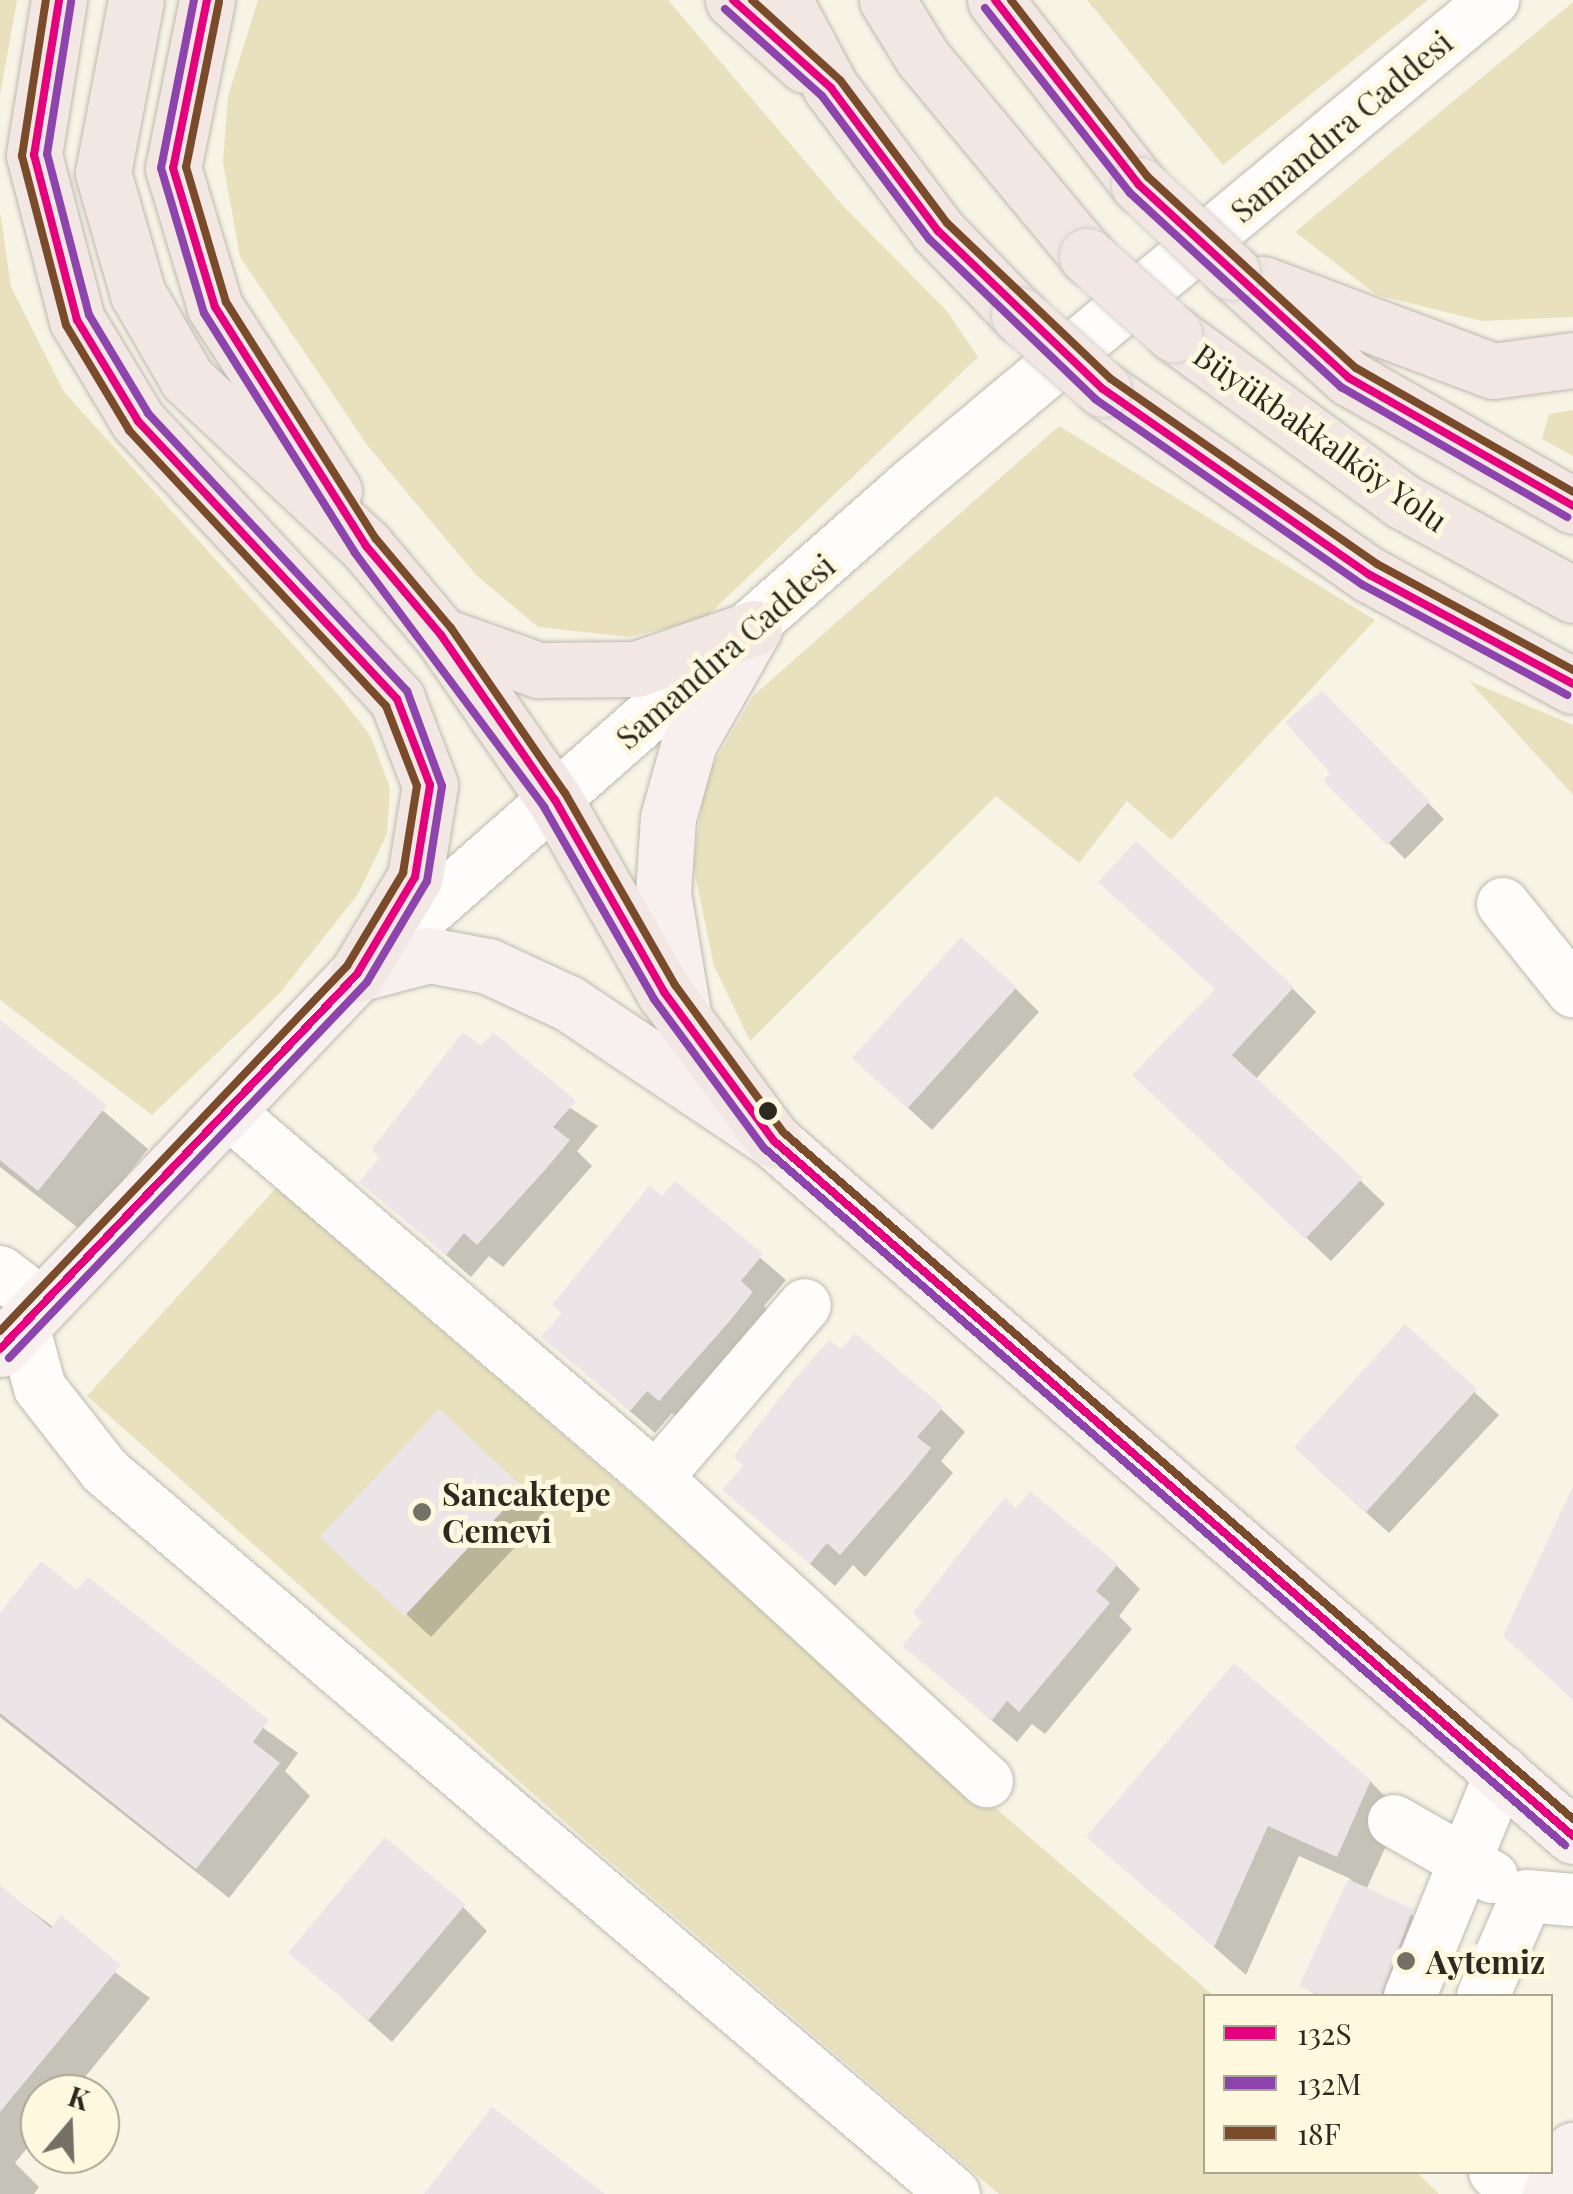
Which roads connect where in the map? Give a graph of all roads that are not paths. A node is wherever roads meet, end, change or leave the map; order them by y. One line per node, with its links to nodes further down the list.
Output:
1 (59, 0): 20 (highway)
2 (136, 0): 13 (highway)
3 (207, 0): 13 (highway)
4 (733, 0): 9 (highway)
5 (784, 0): 9 (highway)
6 (887, 0): 14 (highway, Büyükbakkalköy Yolu, bridge)
7 (995, 0): 10 (highway, Büyükbakkalköy Yolu, bridge)
8 (1493, 0): 15 (street, Samandıra Caddesi)
9 (831, 88): 17 (highway, bridge)
10 (1232, 272): 11 (highway); 12 (highway, Büyükbakkalköy Yolu)
11 (1573, 360)
12 (1573, 506)
13 (366, 546): 16 (highway)
14 (1573, 596)
15 (754, 628): 16 (highway); 18 (street, Samandıra Caddesi); 22 (main road)
16 (441, 634): 18 (highway)
17 (1568, 683)
18 (555, 800): 20 (street, Samandıra Caddesi); 22 (highway)
19 (1503, 904): 21 (street)
20 (357, 974): 23 (main road, Samandıra Caddesi); 24 (main road)
21 (1573, 991)
22 (684, 1019): 24 (highway)
23 (227, 1111): 27 (main road, Samandıra Caddesi); 28 (street)
24 (774, 1140): 29 (main road)
25 (0, 1272): 27 (street)
26 (805, 1305): 28 (street)
27 (22, 1327): 39 (street)
28 (656, 1478): 30 (street)
29 (1502, 1771): 32 (main road); 33 (street)
30 (987, 1781)
31 (1394, 1821): 33 (street)
32 (1572, 1832)
33 (1465, 1862): 34 (street); 35 (street)
34 (1550, 1898): 36 (street)
35 (1411, 1994)
36 (1485, 1994)
37 (1573, 2150): 41 (main road)
38 (1497, 2174): 40 (street)
39 (954, 2194)
40 (1520, 2194)
41 (1550, 2194)

